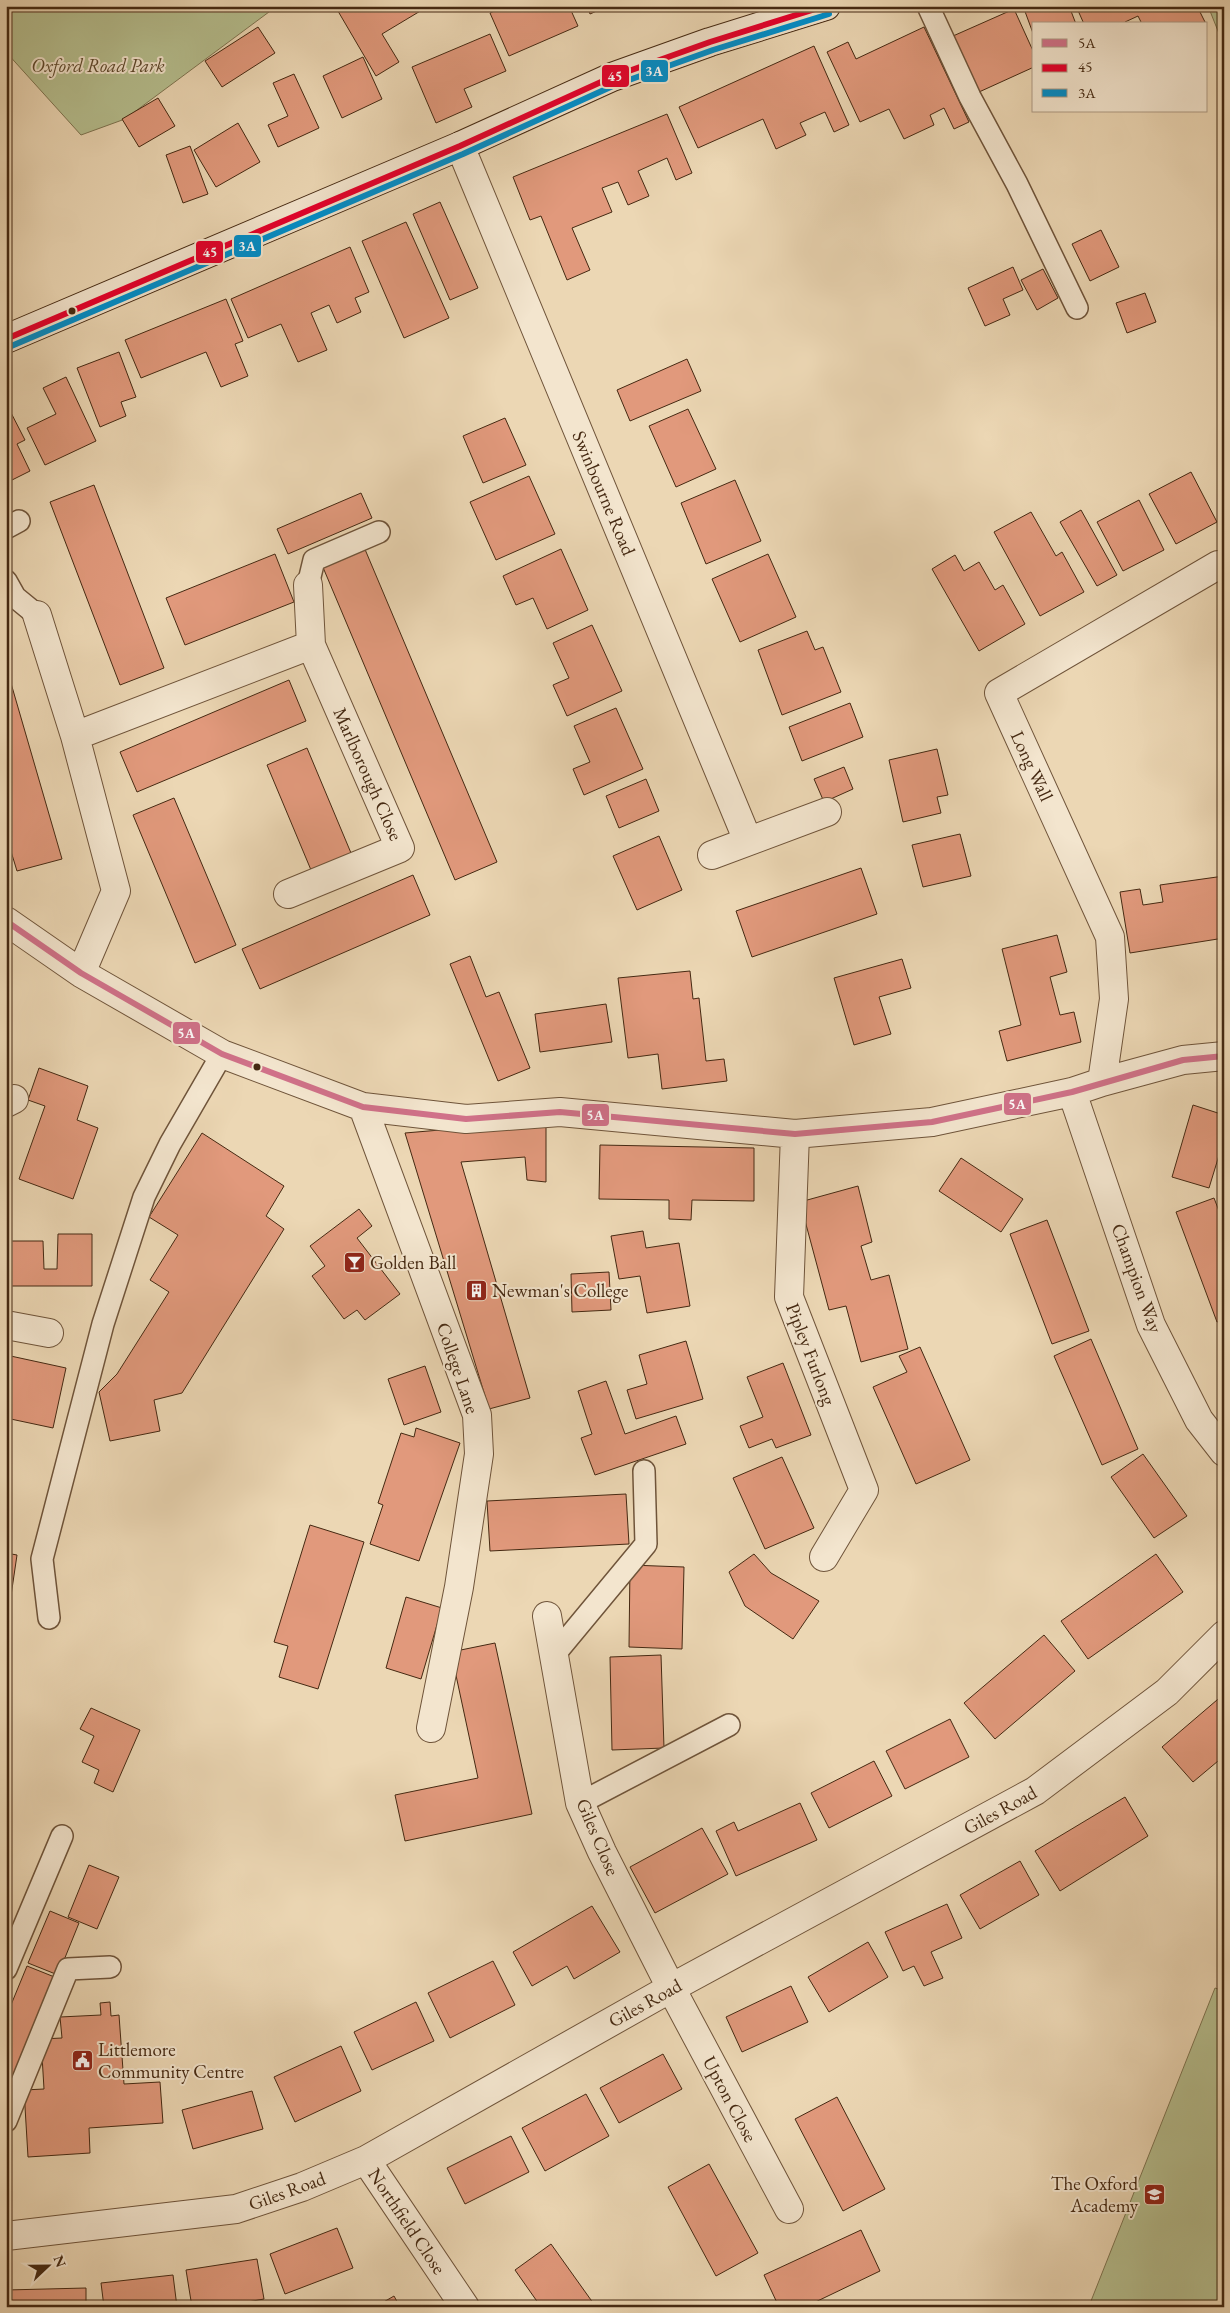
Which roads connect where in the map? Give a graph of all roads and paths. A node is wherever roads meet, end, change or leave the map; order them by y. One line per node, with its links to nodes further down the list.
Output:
1 (826, 6): 3 (street)
2 (928, 6): 4 (lane)
3 (460, 146): 5 (street); 14 (street, Swinbourne Road)
4 (1076, 308)
5 (6, 338)
6 (379, 532): 9 (lane)
7 (1218, 565): 21 (street, Long Wall)
8 (6, 581): 10 (lane)
9 (308, 585): 11 (street, Marlborough Close)
10 (37, 614): 12 (street)
11 (311, 644): 12 (street); 16 (street, Marlborough Close)
12 (75, 736): 18 (street)
13 (827, 812): 14 (street)
14 (748, 841): 15 (street)
15 (712, 855)
16 (288, 894)
17 (6, 921): 18 (street)
18 (81, 973): 19 (street)
19 (222, 1054): 23 (street); 31 (lane)
20 (1224, 1056): 21 (street)
21 (1102, 1082): 22 (street)
22 (1072, 1092): 24 (street); 27 (street, Champion Way)
23 (363, 1107): 24 (street); 35 (street, College Lane)
24 (795, 1134): 29 (street, Pipley Furlong)
25 (6, 1325): 26 (street)
26 (49, 1333)
27 (1224, 1452)
28 (644, 1471): 33 (lane)
29 (824, 1557)
30 (547, 1616): 33 (street, Giles Close)
31 (49, 1618)
32 (1224, 1635): 40 (street, Giles Road)
33 (554, 1655): 36 (street, Giles Close)
34 (729, 1725): 36 (lane)
35 (431, 1728)
36 (580, 1803): 40 (street, Giles Close)
37 (62, 1836): 39 (lane)
38 (110, 1967): 41 (lane)
39 (6, 1969)
40 (671, 1988): 42 (street, Giles Road); 43 (street, Upton Close)
41 (6, 2121)
42 (366, 2160): 44 (street, Giles Road); 45 (street, Northfield Close)
43 (789, 2210)
44 (6, 2236)
45 (465, 2307)

